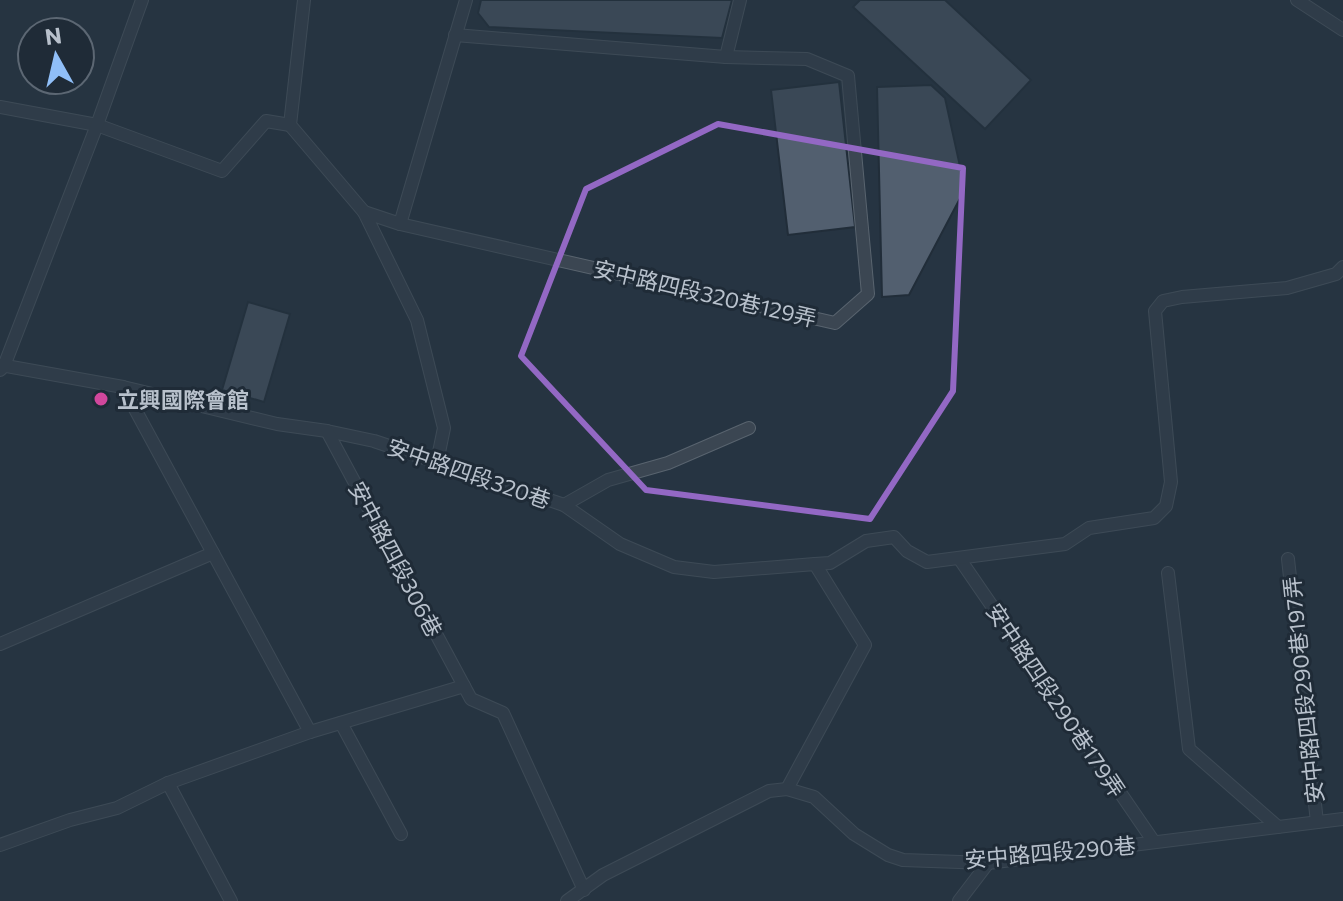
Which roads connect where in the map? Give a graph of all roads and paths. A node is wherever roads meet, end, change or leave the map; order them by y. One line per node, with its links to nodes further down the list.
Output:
1 (142, 0): 11 (lane)
2 (304, 0): 12 (lane)
3 (466, 0): 8 (lane)
4 (740, 0): 9 (lane)
5 (1297, 0): 6 (lane)
6 (1310, 4): 7 (lane)
7 (1343, 30)
8 (455, 35): 9 (lane, 安中路四段320巷129弄); 14 (lane)
9 (726, 57): 14 (lane, 安中路四段320巷129弄)
10 (0, 107): 11 (lane)
11 (97, 125): 12 (lane); 16 (lane)
12 (290, 125): 13 (lane)
13 (364, 212): 14 (lane, 安中路四段320巷129弄); 20 (lane)
14 (400, 224)
15 (1343, 267): 23 (lane)
16 (1, 367): 17 (lane, 安中路四段320巷)
17 (123, 387): 19 (lane, 安中路四段320巷); 22 (lane)
18 (749, 428): 21 (lane)
19 (327, 431): 20 (lane, 安中路四段320巷); 28 (lane, 安中路四段306巷)
20 (437, 462): 21 (lane, 安中路四段320巷)
21 (564, 505): 25 (lane, 安中路四段320巷)
22 (213, 553): 27 (lane); 30 (lane)
23 (959, 558): 25 (lane, 安中路四段320巷); 37 (lane, 安中路四段290巷179弄)
24 (1288, 559): 34 (lane, 安中路四段290巷197弄)
25 (815, 564): 32 (lane)
26 (1168, 573): 35 (lane)
27 (0, 644)
28 (464, 686): 29 (lane); 40 (lane)
29 (341, 723): 30 (lane); 36 (lane)
30 (310, 732): 31 (lane)
31 (168, 783): 38 (lane); 41 (lane)
32 (787, 789): 39 (lane, 安中路四段290巷); 40 (lane)
33 (1343, 819): 34 (lane, 安中路四段290巷)
34 (1317, 822): 35 (lane, 安中路四段290巷)
35 (1278, 827): 37 (lane, 安中路四段290巷)
36 (401, 834)
37 (1154, 842): 39 (lane, 安中路四段290巷)
38 (0, 845)
39 (988, 863): 43 (lane)
40 (584, 890): 42 (lane)
41 (231, 901)
42 (567, 901)
43 (959, 901)

